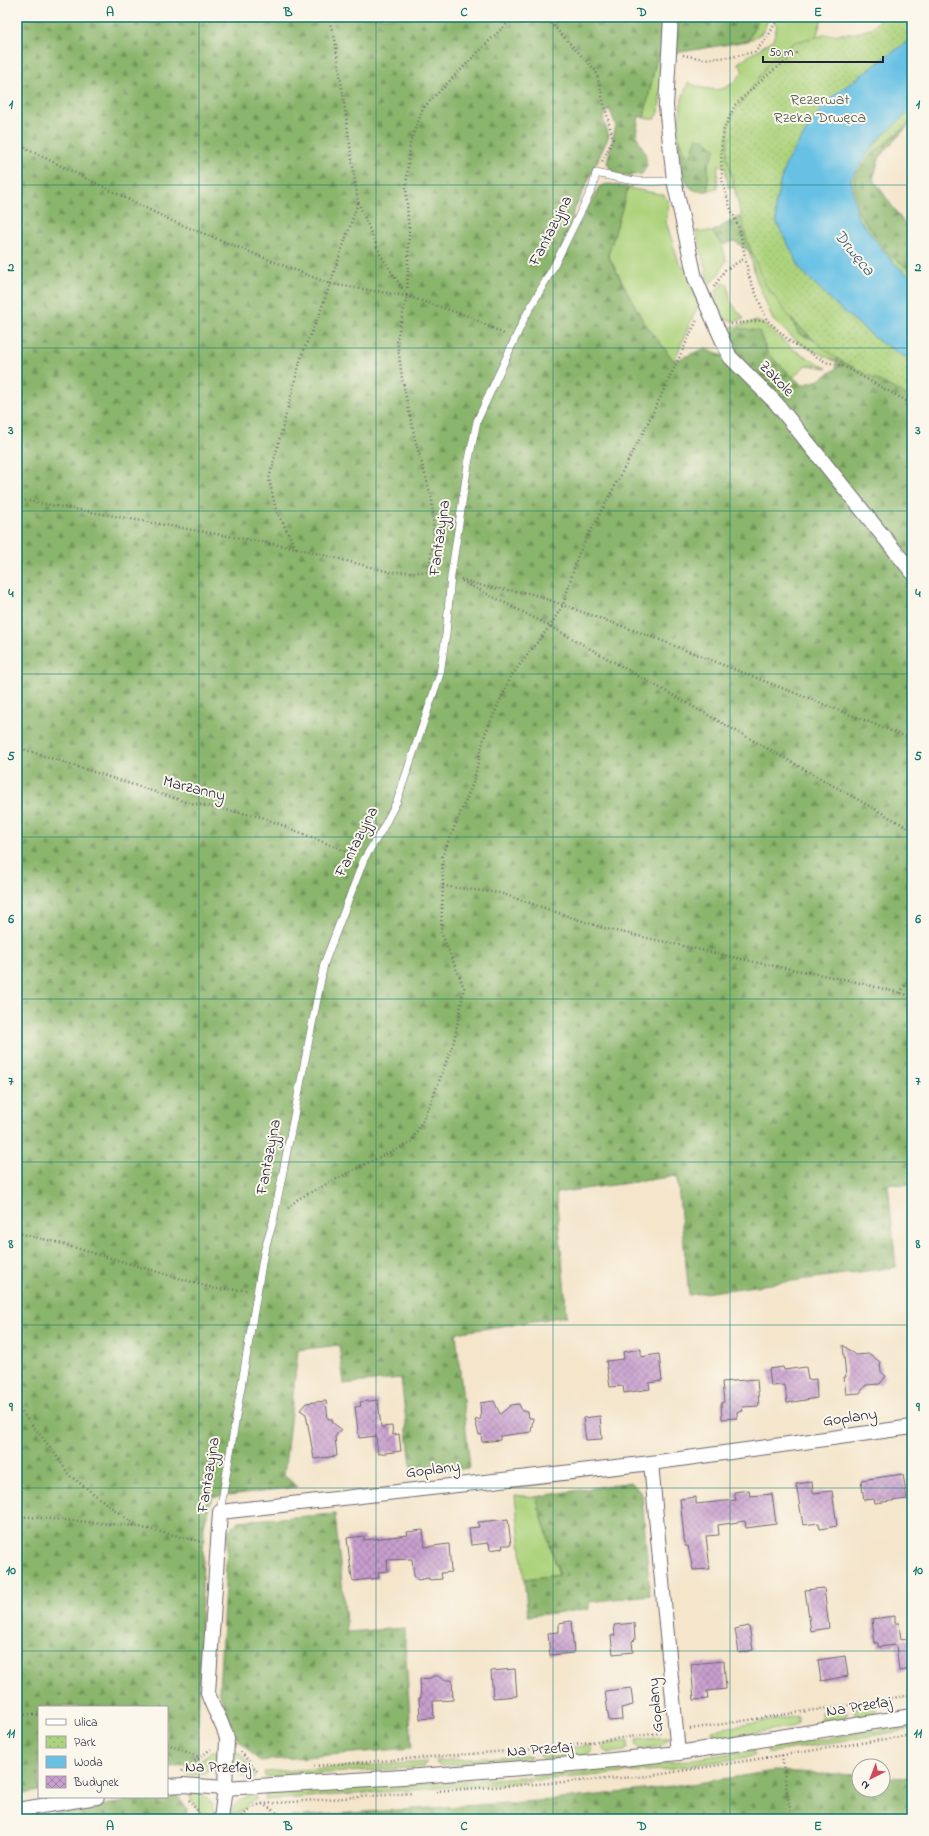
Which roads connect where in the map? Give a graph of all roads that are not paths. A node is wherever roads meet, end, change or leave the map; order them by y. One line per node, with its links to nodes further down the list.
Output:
1 (671, 17): 2 (street)
2 (674, 180): 3 (street, Zakole); 6 (lane, Fantazyjna)
3 (912, 572)
4 (912, 1427): 5 (street, Goplany)
5 (650, 1463): 6 (street, Goplany); 8 (street, Goplany)
6 (220, 1512): 10 (street, Fantazyjna)
7 (912, 1716): 8 (street, Na Przełaj)
8 (678, 1753): 10 (street, Na Przełaj)
9 (168, 1786): 10 (street, Na Przełaj)
10 (225, 1788): 13 (street, Fantazyjna)
11 (91, 1798): 12 (street)
12 (17, 1810)
13 (221, 1819)

